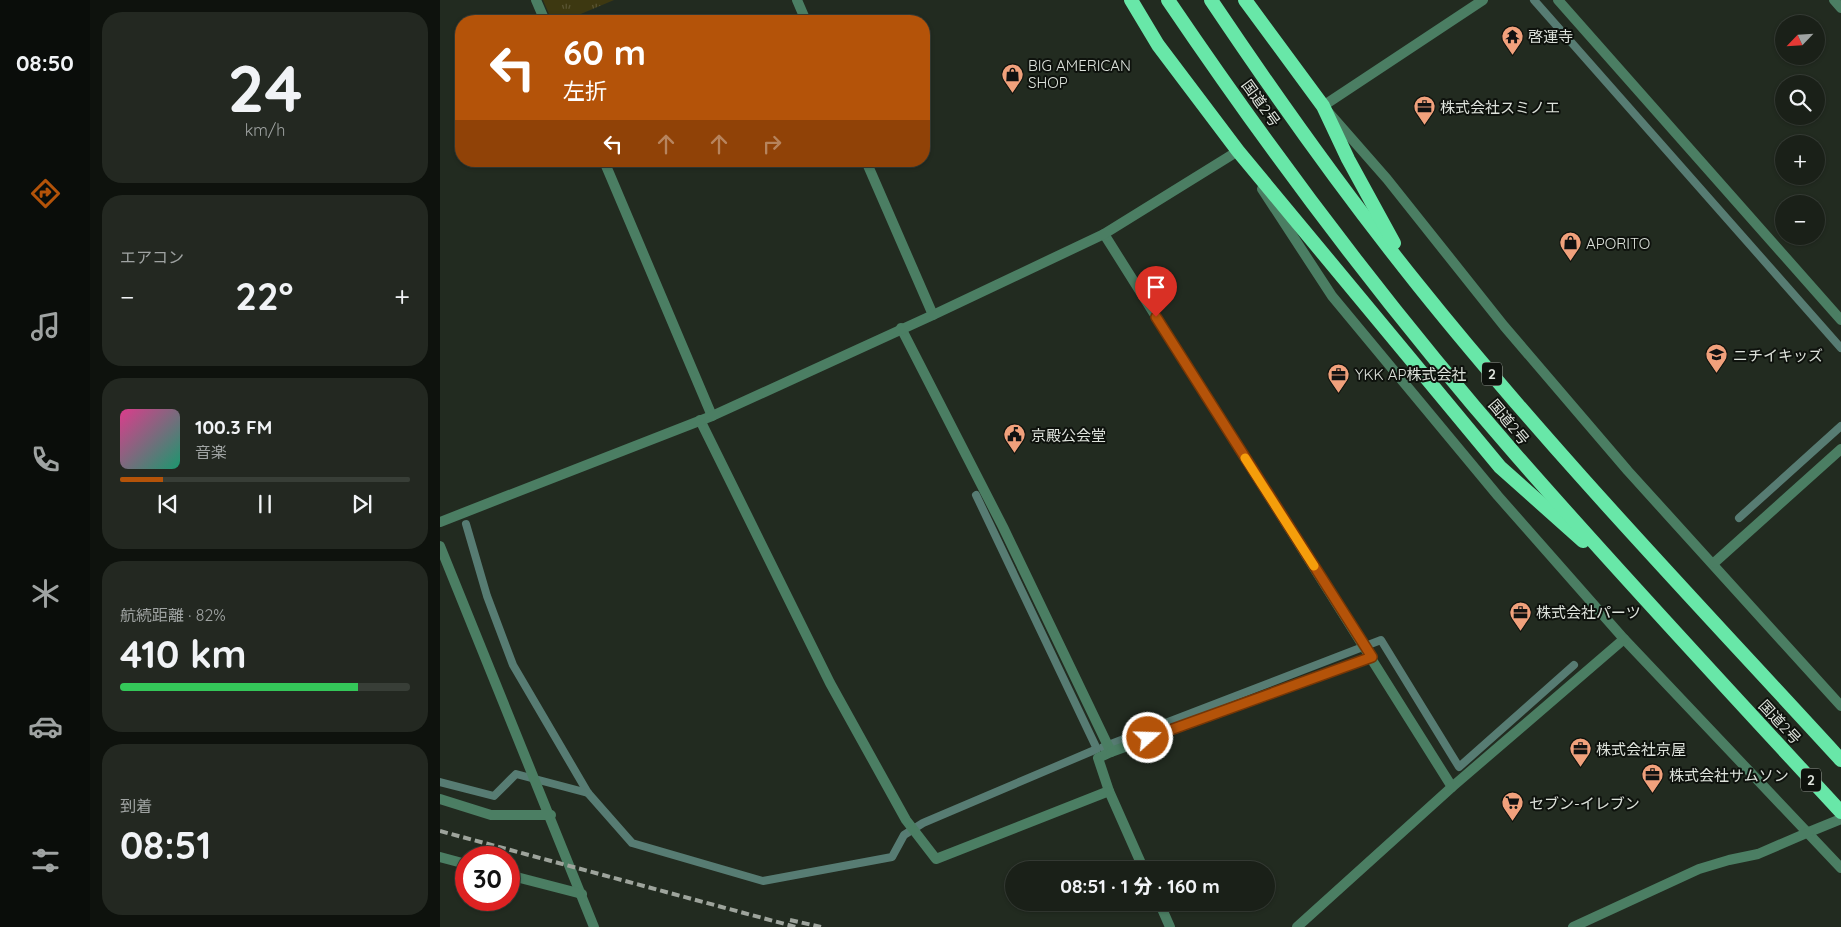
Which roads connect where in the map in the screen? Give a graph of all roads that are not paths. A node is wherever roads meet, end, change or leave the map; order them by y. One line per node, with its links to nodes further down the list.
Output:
1 (536, 0): 11 (street)
2 (797, 0): 12 (street)
3 (1131, 0): 14 (highway)
4 (1168, 0): 28 (highway, 国道2号 / 2)
5 (1210, 0): 18 (highway, 国道2号 / 2)
6 (1245, 0): 13 (highway)
7 (1484, 0): 13 (street)
8 (1558, 0): 20 (street)
9 (1834, 0): 10 (street)
10 (1841, 8)
11 (542, 15)
12 (803, 15)
13 (1323, 106): 18 (highway); 27 (street)
14 (1238, 151): 17 (street); 28 (highway); 29 (street)
15 (607, 167): 22 (street)
16 (869, 167): 19 (street)
17 (1104, 234): 19 (street); 30 (street)
18 (1418, 285): 33 (highway, 国道2号 / 2)
19 (933, 315): 21 (street)
20 (1841, 320)
21 (901, 328): 22 (street); 32 (street)
22 (712, 416): 23 (street)
23 (700, 420): 25 (street); 35 (street)
24 (1841, 449): 27 (street)
25 (440, 522)
26 (440, 546): 38 (street)
27 (1714, 563): 31 (street)
28 (1634, 586): 37 (highway, 国道2号 / 2)
29 (1624, 639): 34 (street); 40 (street)
30 (1367, 650): 32 (street); 34 (street)
31 (1841, 706)
32 (1108, 747): 35 (street)
33 (1841, 760)
34 (1452, 787): 50 (street)
35 (1109, 792): 43 (street)
36 (440, 799): 38 (street)
37 (1841, 812)
38 (551, 815): 46 (street)
39 (1841, 819): 40 (street)
40 (1809, 832): 44 (street); 51 (street)
41 (440, 857): 42 (street)
42 (455, 861)
43 (1140, 861)
44 (1841, 868)
45 (520, 878): 46 (street)
46 (582, 894): 48 (street)
47 (1163, 911): 49 (street)
48 (594, 927)
49 (1170, 927)
50 (1297, 927)
51 (1573, 927)

